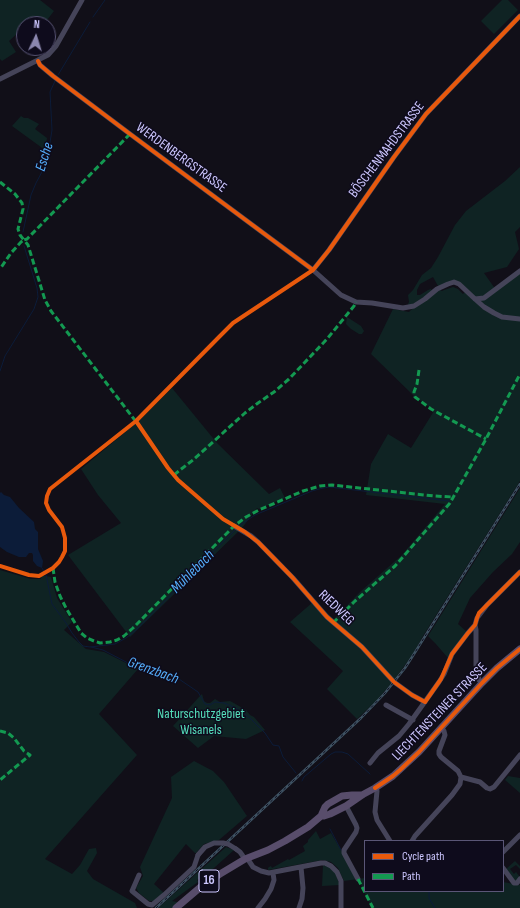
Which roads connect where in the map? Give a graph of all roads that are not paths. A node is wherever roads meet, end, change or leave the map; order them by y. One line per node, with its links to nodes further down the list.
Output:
1 (82, 0): 3 (street)
2 (520, 16): 5 (street, BÖSCHENMAHDSTRASSE)
3 (38, 61): 4 (street); 5 (street, WERDENBERGSTRASSE)
4 (0, 79)
5 (313, 270): 7 (street, WERDENBERGSTRASSE)
6 (520, 271): 8 (street)
7 (475, 299): 8 (street); 9 (street)
8 (481, 299): 9 (street)
9 (481, 305): 10 (street)
10 (520, 319)
11 (236, 527): 16 (street, RIEDWEG)
12 (520, 572): 13 (street)
13 (475, 625): 15 (street); 16 (street)
14 (520, 649): 15 (main road, LIECHTENSTEINER STRASSE)
15 (482, 683): 19 (main road, LIECHTENSTEINER STRASSE)
16 (425, 702): 18 (street)
17 (386, 705): 18 (street)
18 (413, 720): 21 (street)
19 (441, 727): 22 (street); 23 (main road, LIECHTENSTEINER STRASSE)
20 (520, 755): 22 (street)
21 (370, 763)
22 (461, 777): 29 (street)
23 (375, 788): 24 (main road, LIECHTENSTEINER STRASSE); 28 (street)
24 (362, 795): 25 (main road, LIECHTENSTEINER STRASSE); 26 (main road, LIECHTENSTEINER STRASSE)
25 (346, 806): 26 (main road, LIECHTENSTEINER STRASSE); 36 (street)
26 (321, 816): 31 (main road, 16)
27 (520, 835): 30 (street)
28 (389, 840)
29 (413, 840)
30 (504, 851)
31 (246, 858): 34 (street); 35 (street, bridge); 38 (main road, 16)
32 (301, 867): 34 (street); 40 (street); 41 (street)
33 (504, 869): 37 (street)
34 (273, 873): 39 (street)
35 (138, 875)
36 (358, 879)
37 (520, 879)
38 (176, 908)
39 (258, 908)
40 (299, 908)
41 (340, 908)

